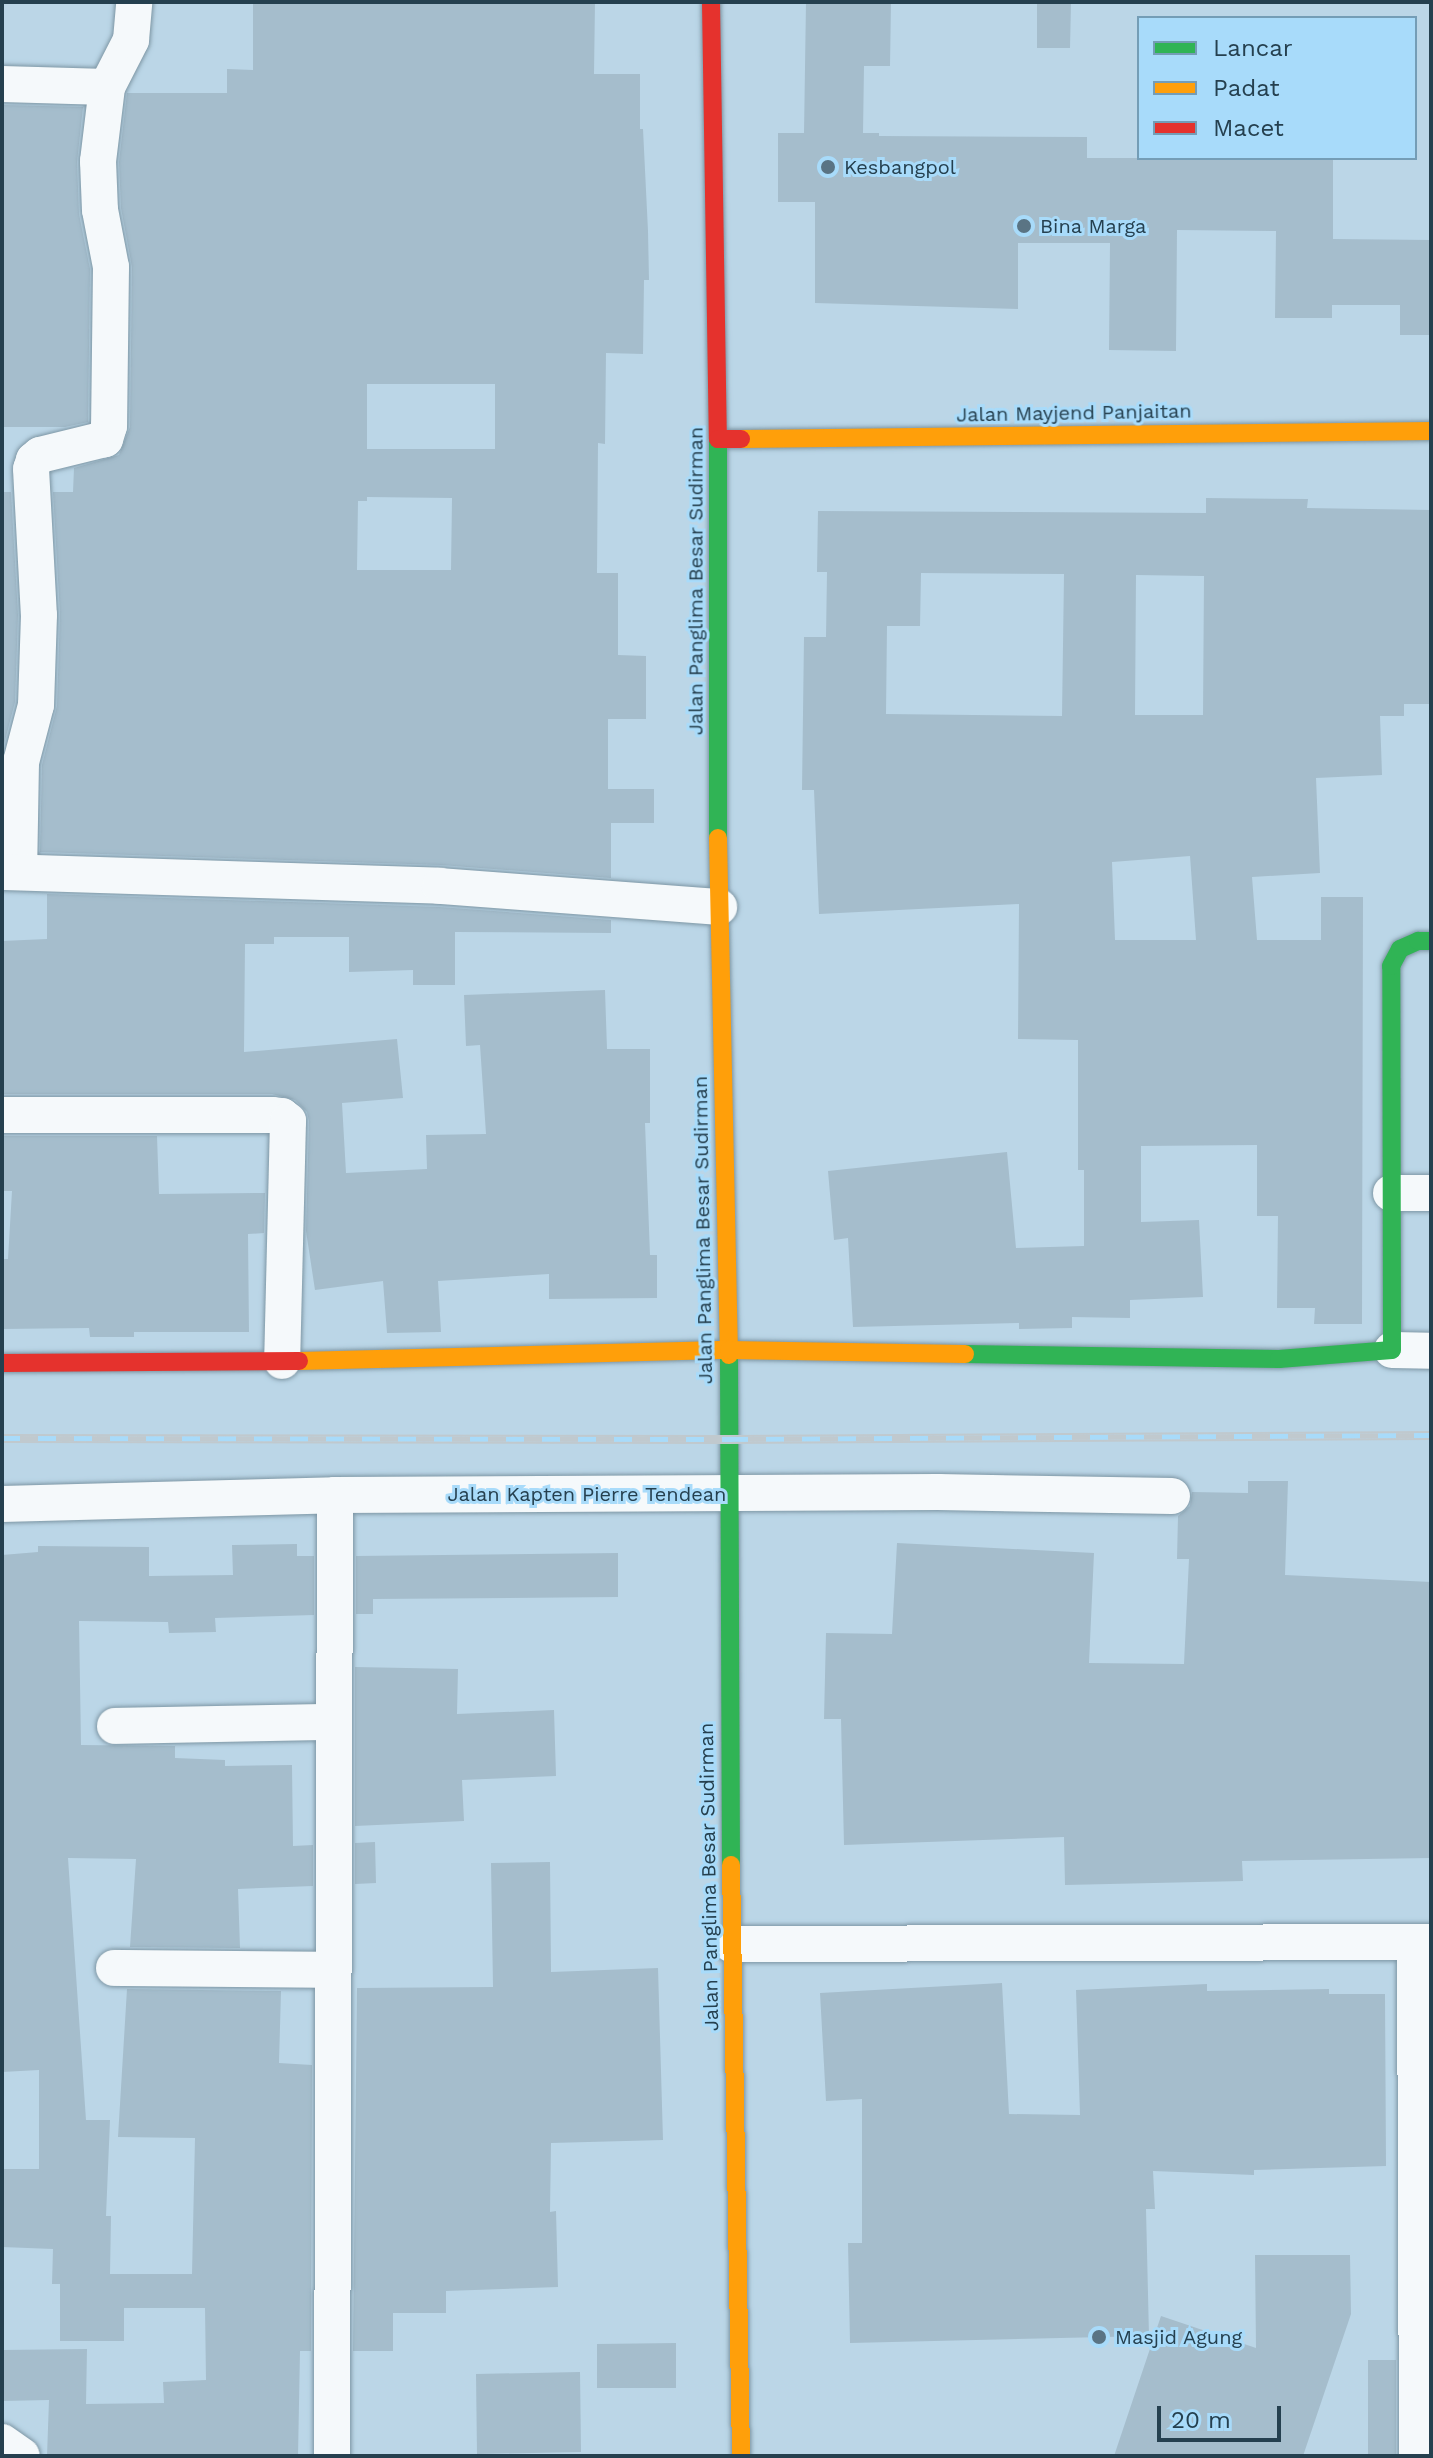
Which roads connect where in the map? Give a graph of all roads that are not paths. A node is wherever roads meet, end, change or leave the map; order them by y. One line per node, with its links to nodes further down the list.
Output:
1 (134, 2): 4 (street)
2 (711, 2): 6 (main road, Jalan Panglima Besar Sudirman)
3 (2, 84): 4 (street)
4 (107, 87): 7 (street)
5 (1431, 431): 6 (main road, Jalan Mayjend Panjaitan)
6 (718, 439): 8 (main road, Jalan Panglima Besar Sudirman)
7 (10, 872): 8 (street)
8 (719, 907): 13 (main road, Jalan Panglima Besar Sudirman)
9 (1431, 941): 11 (main road)
10 (2, 1115): 16 (street)
11 (1391, 1193): 12 (street); 14 (main road)
12 (1431, 1193)
13 (729, 1350): 14 (main road); 16 (main road); 18 (main road, Jalan Panglima Besar Sudirman)
14 (1392, 1350): 15 (street)
15 (1431, 1351)
16 (282, 1361): 17 (main road)
17 (2, 1363)
18 (731, 1493): 19 (street, Jalan Kapten Pierre Tendean); 20 (street, Jalan Kapten Pierre Tendean); 25 (main road, Jalan Panglima Besar Sudirman)
19 (335, 1495): 21 (street, Jalan Kapten Pierre Tendean); 22 (street)
20 (1172, 1496)
21 (2, 1504)
22 (332, 1722): 23 (street); 27 (street)
23 (115, 1726)
24 (1423, 1942): 25 (street); 32 (street)
25 (731, 1944): 31 (main road, Jalan Panglima Besar Sudirman)
26 (114, 1968): 27 (street)
27 (331, 1970): 30 (street)
28 (2, 2442): 29 (street)
29 (22, 2456)
30 (332, 2456)
31 (741, 2456)
32 (1417, 2456)

